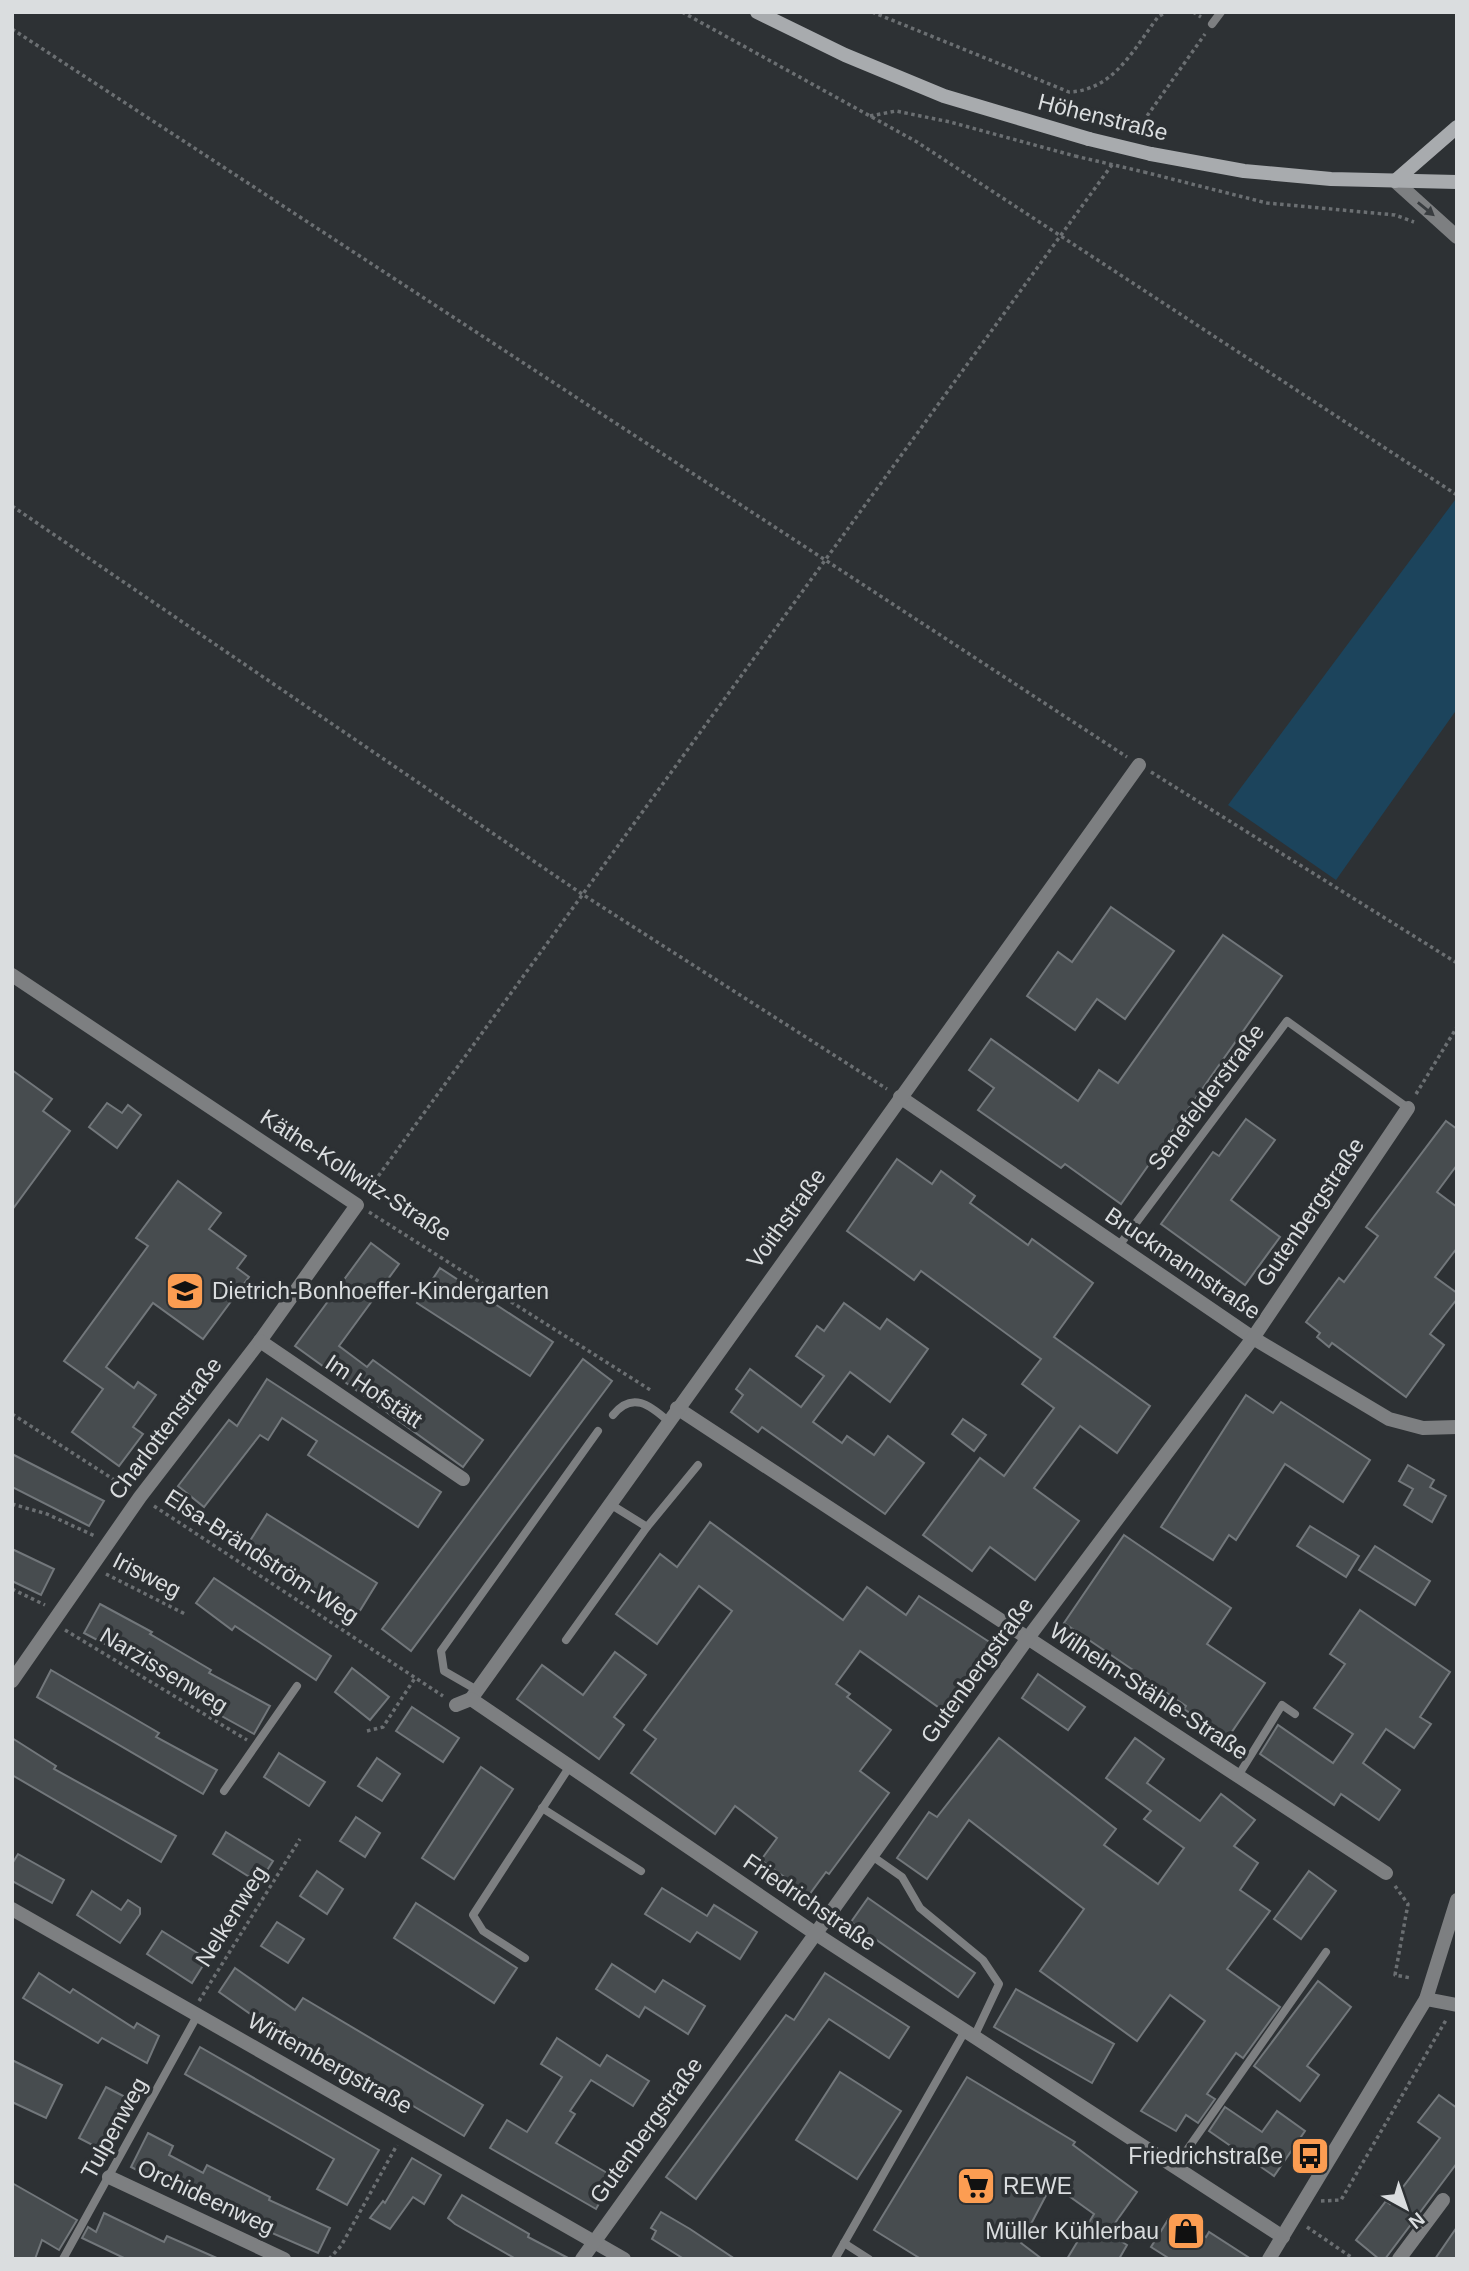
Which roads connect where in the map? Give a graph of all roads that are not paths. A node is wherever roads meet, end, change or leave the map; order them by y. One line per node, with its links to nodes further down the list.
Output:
1 (757, 12): 5 (main road, Höhenstraße, bridge)
2 (1221, 12): 3 (lane)
3 (1212, 24)
4 (1457, 127): 5 (main road)
5 (1395, 181): 6 (main road, Höhenstraße); 7 (street, one-way to 7)
6 (1457, 182)
7 (1457, 237)
8 (1139, 765): 10 (street, Voithstraße)
9 (12, 975): 12 (street, Käthe-Kollwitz-Straße)
10 (900, 1097): 13 (street, Bruckmannstraße); 16 (street, Voithstraße)
11 (1408, 1108): 13 (lane, Senefelderstraße); 14 (street, Gutenbergstraße)
12 (357, 1205): 15 (street, Charlottenstraße)
13 (1118, 1247): 14 (street, Bruckmannstraße)
14 (1252, 1338): 19 (street, Bruckmannstraße); 25 (street, Gutenbergstraße)
15 (260, 1341): 22 (street, Im Hofstätt); 27 (street, Charlottenstraße)
16 (677, 1408): 18 (street, Voithstraße); 25 (street, Wilhelm-Stähle-Straße)
17 (613, 1415): 18 (lane)
18 (668, 1420): 23 (street, Voithstraße)
19 (1457, 1427)
20 (598, 1431): 29 (lane)
21 (698, 1465): 24 (lane)
22 (463, 1479)
23 (610, 1504): 24 (lane); 29 (street, Voithstraße)
24 (647, 1527): 26 (lane)
25 (1028, 1638): 33 (street, Wilhelm-Stähle-Straße); 36 (street, Gutenbergstraße)
26 (566, 1640)
27 (12, 1681)
28 (297, 1686): 34 (lane)
29 (474, 1695): 30 (street); 32 (street, Friedrichstraße)
30 (456, 1705)
31 (1295, 1714): 33 (lane)
32 (570, 1766): 35 (lane); 41 (street, Friedrichstraße)
33 (1238, 1776): 38 (street, Wilhelm-Stähle-Straße)
34 (224, 1791)
35 (542, 1808): 37 (lane); 43 (lane)
36 (872, 1856): 41 (street, Gutenbergstraße); 47 (lane)
37 (641, 1871)
38 (1386, 1873)
39 (1457, 1900): 44 (street)
40 (12, 1909): 46 (street, Wirtembergstraße)
41 (816, 1934): 47 (street, Friedrichstraße); 52 (street, Gutenbergstraße)
42 (1326, 1952): 48 (lane)
43 (525, 1958)
44 (1426, 1999): 45 (street); 51 (street)
45 (1457, 2005)
46 (195, 2014): 49 (lane, Tulpenweg); 52 (street, Wirtembergstraße)
47 (970, 2034): 48 (street, Friedrichstraße); 53 (lane)
48 (1175, 2167): 51 (street, Friedrichstraße)
49 (109, 2177): 54 (lane, Tulpenweg); 55 (street, Orchideenweg)
50 (1443, 2200): 61 (street)
51 (1283, 2237): 60 (street)
52 (595, 2241): 56 (street, Gutenbergstraße); 57 (street, Wirtembergstraße)
53 (844, 2243): 58 (lane); 59 (lane)
54 (63, 2259)
55 (284, 2259)
56 (582, 2259)
57 (624, 2259)
58 (835, 2259)
59 (869, 2259)
60 (1269, 2259)
61 (1399, 2259)

